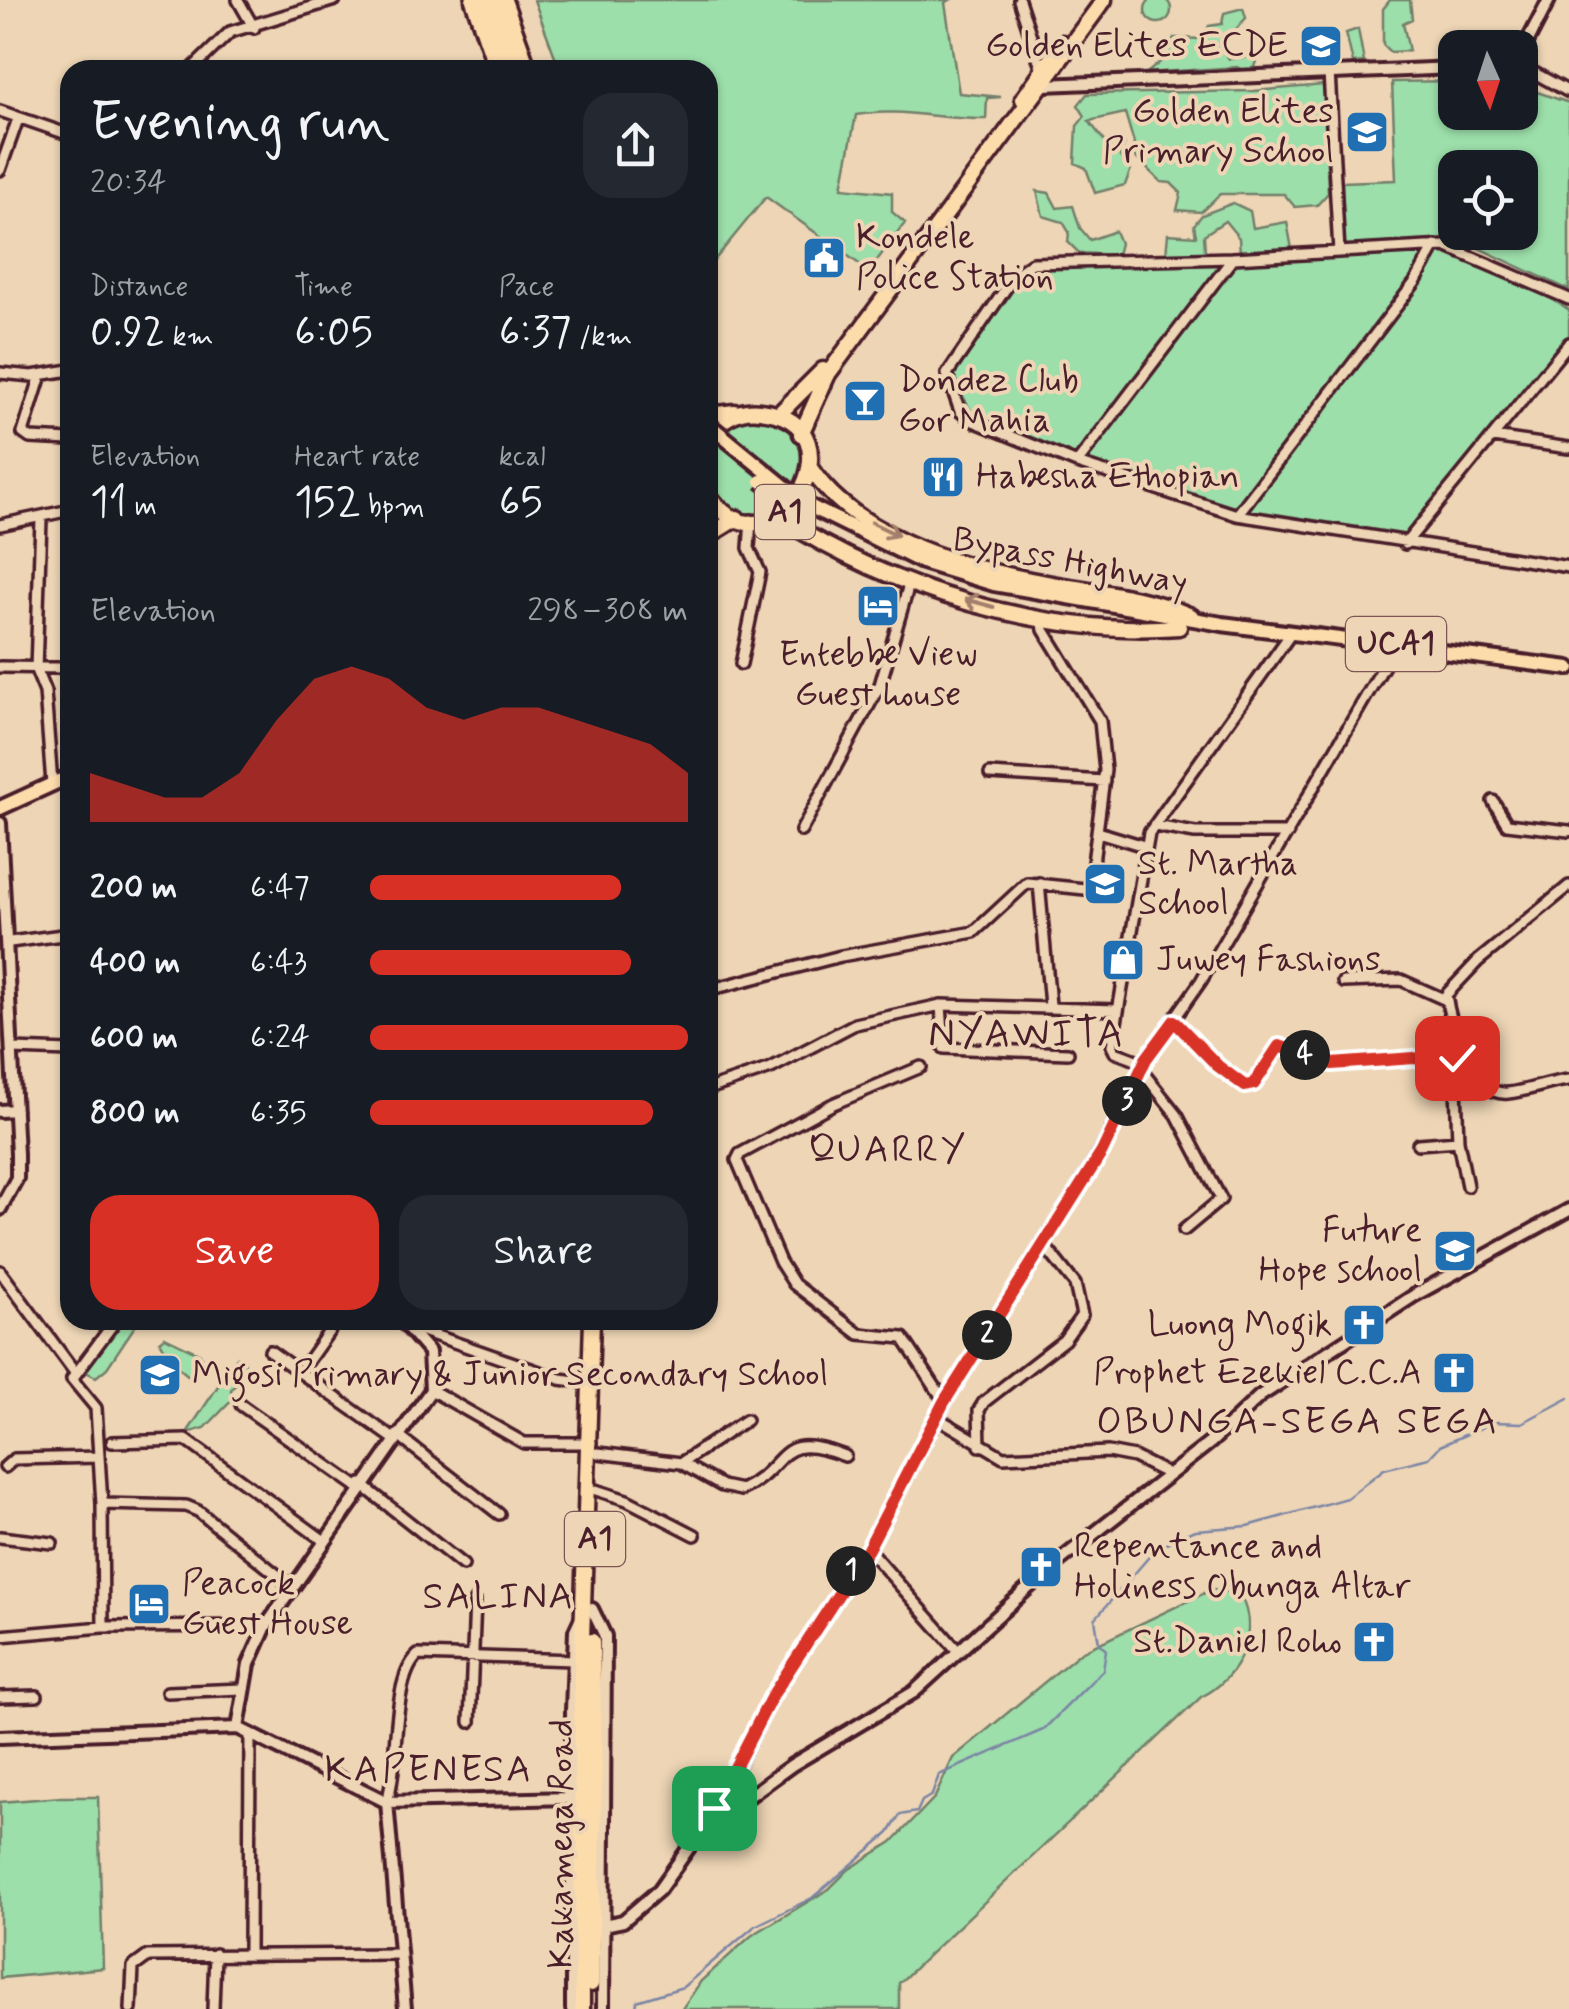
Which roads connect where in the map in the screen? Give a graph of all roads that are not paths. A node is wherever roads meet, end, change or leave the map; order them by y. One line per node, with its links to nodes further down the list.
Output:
1 (238, 0): 11 (street)
2 (335, 0): 11 (street)
3 (473, 0): 14 (highway)
4 (484, 0): 15 (main road)
5 (494, 0): 16 (main road)
6 (504, 0): 17 (highway)
7 (1020, 0): 21 (street)
8 (1094, 0): 21 (highway, A1)
9 (1104, 0): 21 (highway, A1)
10 (1549, 0): 12 (street)
11 (254, 28): 13 (street)
12 (1533, 30)
13 (200, 60)
14 (494, 60)
15 (506, 60)
16 (516, 60)
17 (525, 60)
18 (1438, 69): 19 (street)
19 (1329, 72): 21 (street); 28 (street)
20 (1538, 76): 22 (street)
21 (1043, 78): 37 (highway, A1); 40 (highway, A1)
22 (1569, 92)
23 (0, 111): 24 (street)
24 (18, 118): 25 (street); 26 (street)
25 (60, 131)
26 (0, 170)
27 (1434, 246): 28 (street); 30 (street); 49 (street)
28 (1339, 252): 29 (street)
29 (1233, 258): 45 (street); 45 (street)
30 (1569, 298)
31 (1569, 343): 41 (street)
32 (60, 372): 34 (street)
33 (0, 373): 34 (street)
34 (41, 375): 42 (street)
35 (740, 412): 36 (highway); 37 (highway); 38 (highway)
36 (718, 414)
37 (778, 415): 40 (highway, A1)
38 (718, 424)
39 (718, 432): 58 (main road, Bypass Highway / UCA1, bridge)
40 (801, 434): 46 (highway, A1)
41 (1493, 437): 44 (street); 55 (street)
42 (60, 440)
43 (718, 444): 58 (main road, Bypass Highway / UCA1, bridge)
44 (1569, 448)
45 (1077, 464): 49 (street)
46 (810, 469): 50 (highway, A1); 59 (highway, one-way to 59)
47 (718, 506): 52 (highway, A1)
48 (60, 513): 51 (street)
49 (1237, 515): 55 (street)
50 (777, 516): 52 (highway, A1); 57 (highway)
51 (41, 518): 53 (street); 69 (street)
52 (744, 519): 54 (highway, A1); 65 (street)
53 (0, 524)
54 (718, 531)
55 (1405, 544): 56 (street)
56 (1569, 567)
57 (910, 581): 60 (highway, one-way to 57); 78 (street)
58 (1120, 612): 59 (main road, Bypass Highway / UCA1); 62 (main road, Bypass Highway / UCA1)
59 (1192, 616): 61 (main road, Bypass Highway / UCA1)
60 (1042, 618): 62 (highway); 72 (street)
61 (1222, 624): 62 (main road, Bypass Highway / UCA1); 63 (main road, Bypass Highway / UCA1)
62 (1179, 627)
63 (1292, 632): 64 (main road, Bypass Highway / UCA1); 77 (street)
64 (1396, 644): 67 (main road, Bypass Highway / UCA1); 81 (street)
65 (741, 664)
66 (0, 667): 69 (street)
67 (1569, 668)
68 (60, 669): 69 (street)
69 (36, 670): 73 (street)
70 (990, 774): 72 (street)
71 (60, 780): 73 (main road)
72 (1104, 781): 79 (street)
73 (52, 784): 75 (main road)
74 (1492, 800): 80 (street)
75 (0, 808)
76 (0, 824): 86 (street)
77 (1154, 826): 81 (street); 82 (street)
78 (801, 831)
79 (1098, 832): 82 (street); 83 (street)
80 (1569, 832)
81 (1288, 833): 93 (street)
82 (1144, 846): 92 (street)
83 (1039, 883): 88 (street); 91 (street)
84 (1569, 886): 89 (street)
85 (60, 935): 86 (street)
86 (10, 942): 94 (street)
87 (1343, 982): 89 (street)
88 (718, 987)
89 (1446, 1000): 97 (street)
90 (942, 1004): 91 (street); 96 (street); 101 (street)
91 (1050, 1004): 92 (street)
92 (1117, 1010): 99 (street)
93 (1174, 1021): 97 (street); 99 (street)
94 (13, 1049): 95 (street); 102 (street)
95 (60, 1051)
96 (1068, 1052)
97 (1457, 1058): 100 (street); 104 (street)
98 (921, 1067): 123 (street)
99 (1143, 1067): 109 (street); 110 (street)
100 (1569, 1080)
101 (718, 1086)
102 (16, 1110): 103 (street); 107 (street)
103 (0, 1111)
104 (1458, 1142): 105 (street); 106 (street)
105 (1418, 1144)
106 (1467, 1186)
107 (0, 1209)
108 (1569, 1210): 135 (street)
109 (1184, 1230)
110 (1044, 1245): 123 (street); 129 (street)
111 (1, 1278): 119 (street)
112 (108, 1330): 119 (street)
113 (330, 1330): 120 (street)
114 (410, 1330): 122 (street)
115 (423, 1330): 121 (street)
116 (593, 1330): 121 (highway, Kakamega Road / A1)
117 (594, 1330): 130 (highway, Kakamega Road / A1)
118 (270, 1351): 120 (street)
119 (74, 1371): 132 (street)
120 (301, 1371): 127 (street)
121 (590, 1383): 130 (highway, Kakamega Road / A1)
122 (431, 1390): 127 (street); 130 (street)
123 (944, 1402): 125 (street)
124 (242, 1406): 136 (street)
125 (936, 1417): 129 (street); 144 (street)
126 (746, 1420): 133 (street)
127 (396, 1437): 136 (street); 139 (street)
128 (112, 1442): 142 (street)
129 (980, 1446): 135 (street)
130 (594, 1448): 133 (street); 137 (highway, Kakamega Road / A1); 148 (highway, Kakamega Road / A1)
131 (845, 1456): 133 (street)
132 (99, 1457): 134 (street); 138 (street)
133 (681, 1463)
134 (5, 1466)
135 (1166, 1473): 152 (street)
136 (360, 1486): 142 (street); 145 (street)
137 (596, 1490): 140 (street); 148 (highway, Kakamega Road / A1)
138 (102, 1504): 146 (street); 150 (street)
139 (499, 1514)
140 (695, 1536)
141 (0, 1537): 143 (street)
142 (323, 1540): 146 (street)
143 (52, 1542)
144 (868, 1549): 152 (street); 166 (street)
145 (463, 1565)
146 (292, 1587): 149 (street)
147 (475, 1602): 153 (street)
148 (589, 1609): 154 (street); 163 (highway, Kakamega Road / A1); 167 (street)
149 (266, 1626): 150 (street); 155 (street)
150 (103, 1627): 151 (street)
151 (0, 1636)
152 (957, 1650): 166 (street)
153 (474, 1654): 154 (street); 159 (street); 165 (street)
154 (574, 1660): 164 (street)
155 (243, 1688): 156 (street); 160 (street)
156 (167, 1692)
157 (37, 1696): 158 (street)
158 (0, 1697)
159 (470, 1722)
160 (238, 1728): 161 (street); 162 (street)
161 (250, 1734): 165 (street); 170 (street)
162 (0, 1738)
163 (589, 1758): 175 (highway, Kakamega Road / A1); 176 (highway, Kakamega Road / A1)
164 (573, 1798): 165 (street); 174 (street)
165 (388, 1802): 169 (street)
166 (708, 1827): 167 (street)
167 (604, 1925): 177 (street)
168 (214, 1954): 170 (street); 171 (street); 172 (street)
169 (399, 1954): 170 (street); 173 (street)
170 (248, 1956)
171 (131, 2009)
172 (213, 2009)
173 (405, 2009)
174 (572, 2009)
175 (582, 2009)
176 (591, 2009)
177 (603, 2009)

